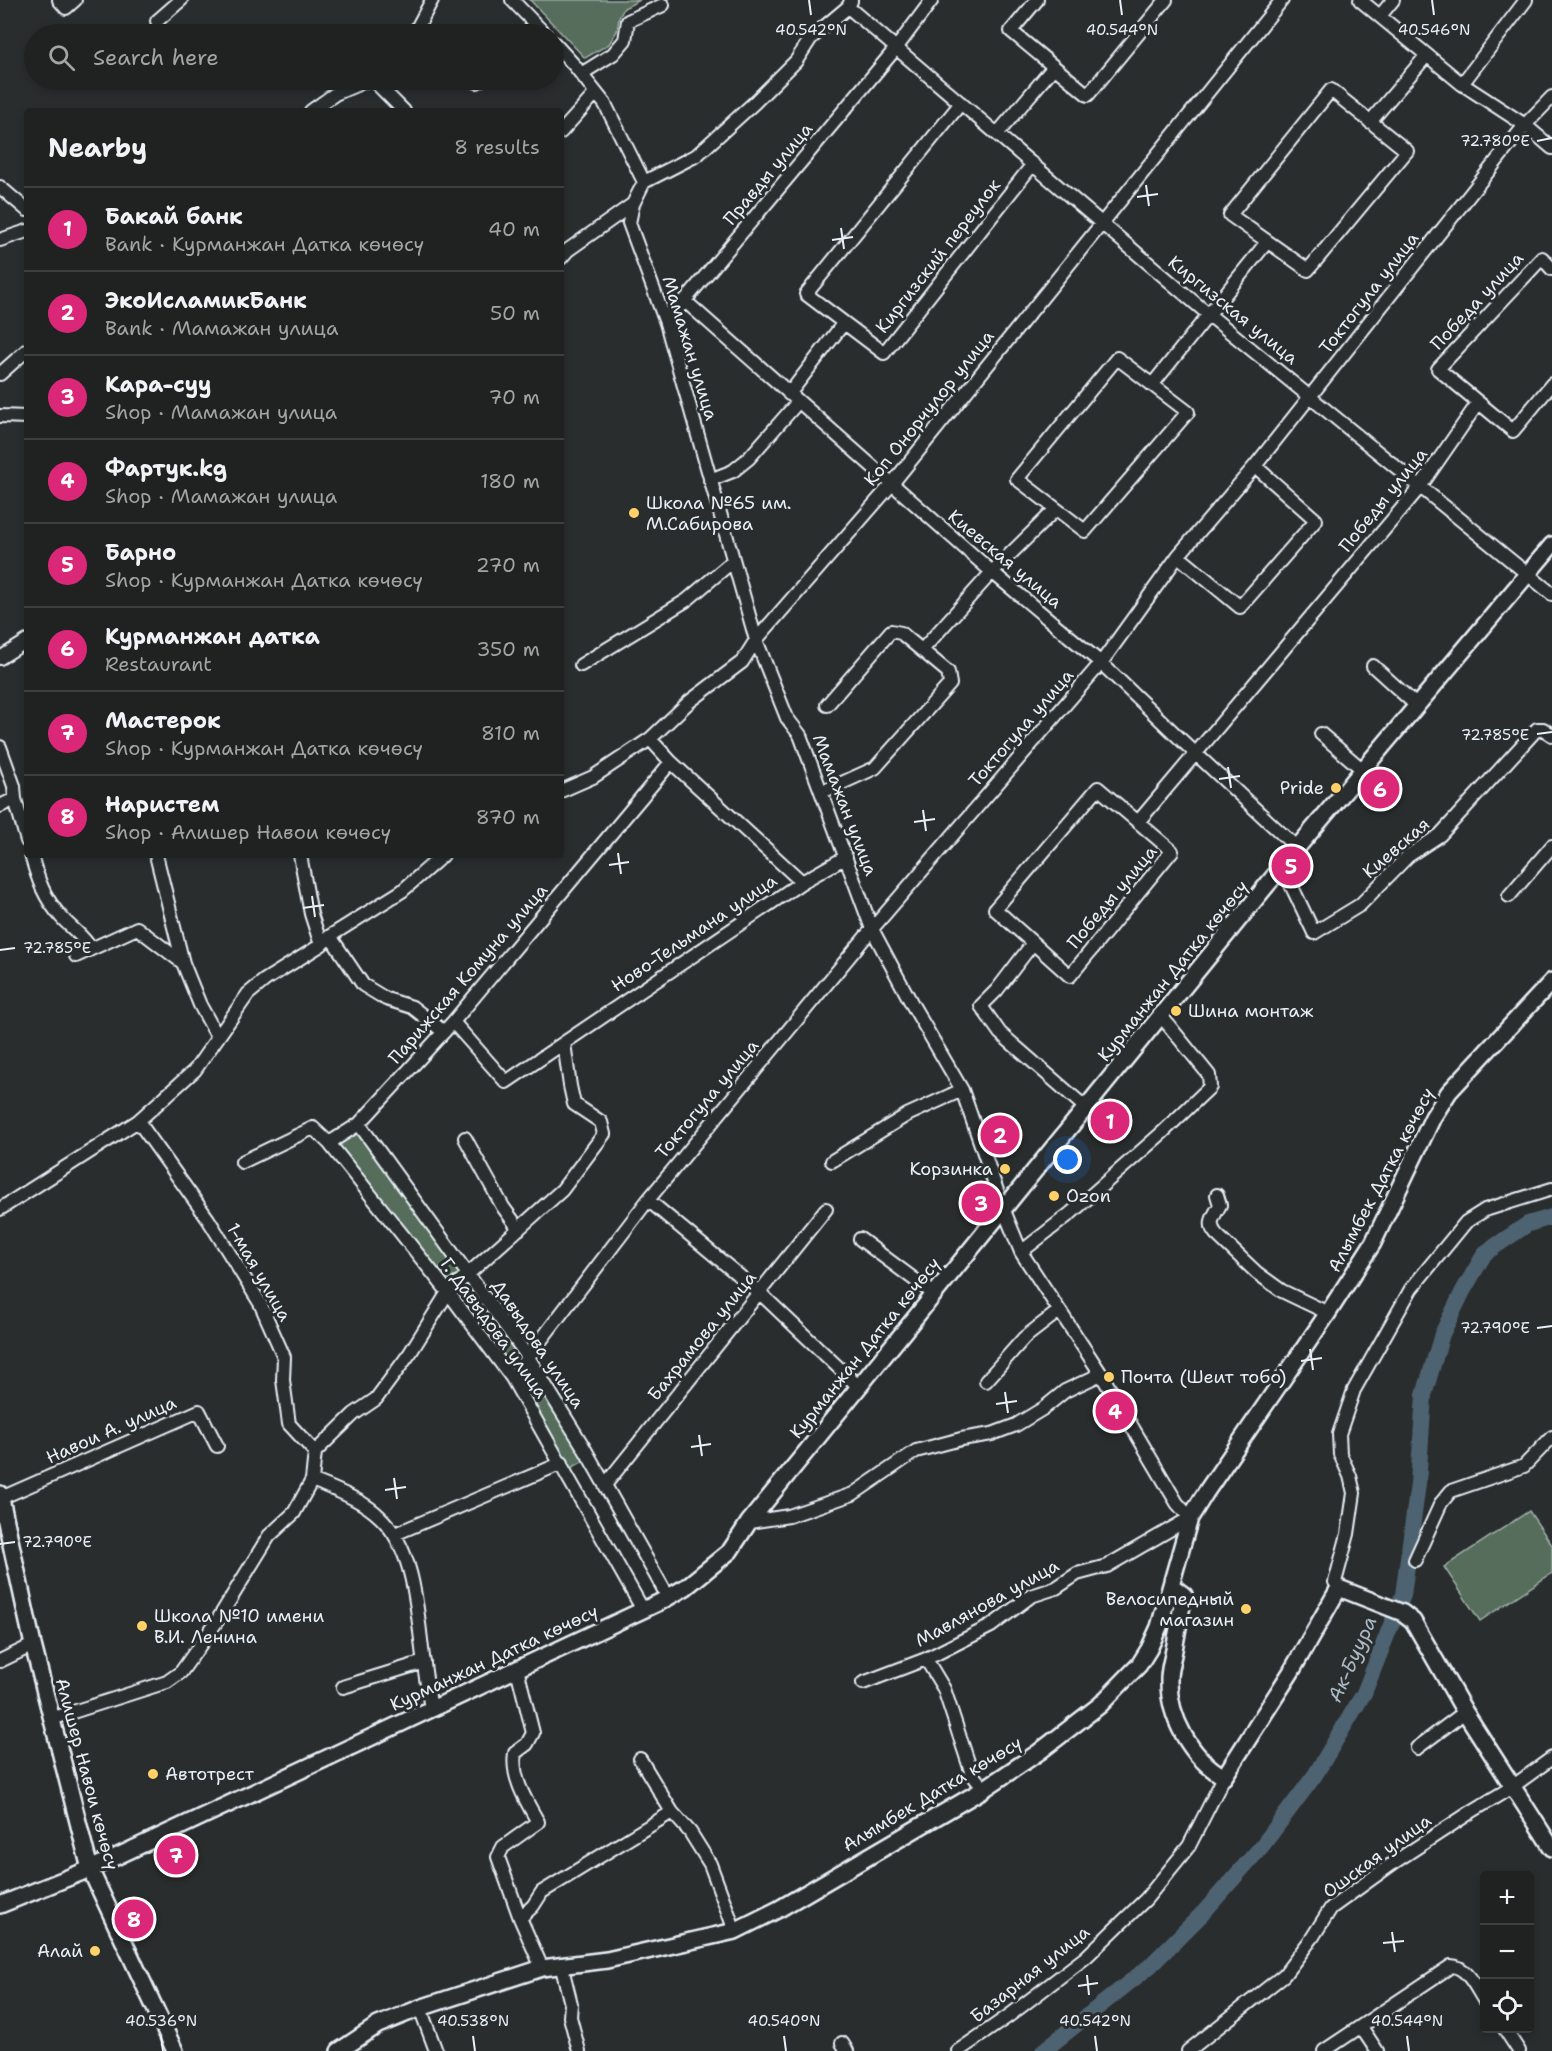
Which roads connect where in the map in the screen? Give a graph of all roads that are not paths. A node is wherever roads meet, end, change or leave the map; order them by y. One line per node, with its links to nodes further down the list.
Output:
1 (59, 0): 2 (street)
2 (75, 0)
3 (181, 0): 16 (street)
4 (432, 0): 17 (street)
5 (512, 0): 18 (street)
6 (932, 0): 19 (street, Правды улица)
7 (1037, 0): 22 (street)
8 (1166, 0): 22 (street)
9 (1282, 0): 42 (street, Коп Онорчулор улица)
10 (1360, 0): 15 (street)
11 (1393, 0): 15 (street)
12 (1526, 0): 24 (street)
13 (850, 3): 19 (street, Киргизская улица); 38 (street)
14 (663, 5): 23 (street)
15 (1380, 16): 21 (street)
16 (157, 21)
17 (419, 24)
18 (532, 24)
19 (897, 47): 29 (street, Киргизская улица); 48 (street, Правды улица)
20 (564, 54): 23 (street)
21 (1427, 55): 24 (street); 32 (street)
22 (1053, 68): 35 (street)
23 (581, 74): 27 (street)
24 (1462, 84): 33 (street)
25 (345, 90): 30 (street)
26 (382, 90): 31 (street)
27 (597, 93): 34 (street); 38 (street)
28 (1552, 97): 33 (street, Токтогула улица)
29 (961, 103): 35 (street, Киргизская улица); 51 (street, Киргизский переулок)
30 (315, 108)
31 (401, 108)
32 (1371, 123): 45 (street); 45 (street)
33 (1526, 125): 36 (street); 56 (street, Токтогула улица)
34 (564, 129)
35 (997, 134): 37 (street, Киргизская улица)
36 (1552, 148)
37 (1033, 164): 42 (street, Киргизская улица); 51 (street, Киргизский переулок)
38 (644, 182): 40 (street, Мамажан улица)
39 (0, 187): 41 (street)
40 (633, 204): 46 (street); 50 (street, Мамажан улица)
41 (24, 207)
42 (1102, 224): 49 (street, Киргизская улица); 63 (street, Коп Онорчулор улица)
43 (24, 232): 44 (street)
44 (0, 240)
45 (1267, 242): 49 (street)
46 (564, 255)
47 (1552, 269): 58 (street, Победа улица)
48 (685, 301): 50 (street, Правды улица); 57 (street, Киевская улица)
49 (1208, 314): 55 (street); 56 (street, Киргизская улица)
50 (666, 323): 62 (street, Мамажан улица)
51 (843, 324): 57 (street)
52 (24, 353): 53 (street)
53 (0, 374)
54 (1552, 384): 58 (street, Победа улица)
55 (1152, 385): 65 (street); 65 (street)
56 (1311, 396): 61 (street, Токтогула улица); 64 (street, Киргизская улица)
57 (793, 398): 62 (street); 63 (street, Киевская улица)
58 (1478, 403): 64 (street, Победы улица)
59 (0, 416): 60 (street)
60 (24, 417)
61 (1254, 466): 67 (street, Токтогула улица); 67 (street)
62 (710, 480): 68 (street, Мамажан улица)
63 (891, 485): 69 (street, Киевская улица); 72 (street, Коп Онорчулор улица)
64 (1420, 487): 70 (street, Киргизская улица); 85 (street, Победы улица)
65 (1056, 509): 69 (street)
66 (1552, 545): 70 (main road, Курманжан Датка көчөсү)
67 (1179, 556): 76 (street, Токтогула улица)
68 (733, 561): 72 (street, Мамажан улица); 77 (street)
69 (992, 572): 74 (street); 76 (street, Киевская улица)
70 (1528, 574): 71 (street, Киргизская улица); 80 (main road, Курманжан Датка көчөсү)
71 (1552, 594)
72 (756, 640): 83 (street, Коп Онорчулор улица); 89 (street, Мамажан улица)
73 (24, 643): 75 (street)
74 (922, 650): 79 (street); 89 (street)
75 (0, 658)
76 (1101, 663): 85 (street, Киевская улица); 104 (street, Токтогула улица)
77 (581, 665)
78 (1373, 666): 80 (street)
79 (827, 705)
80 (1417, 706): 87 (main road, Курманжан Датка көчөсү)
81 (1547, 732): 101 (street, Киевская)
82 (1321, 734): 87 (street)
83 (650, 739): 86 (street); 88 (street, Коп Онорчулор улица)
84 (0, 747): 90 (street)
85 (1195, 753): 92 (street, Победы улица); 95 (street, Киевская улица)
86 (671, 762): 102 (street); 112 (street, Парижская Комуна улица)
87 (1363, 770): 95 (main road, Курманжан Датка көчөсү)
88 (564, 789)
89 (822, 792): 96 (street, Мамажан улица)
90 (15, 799): 91 (street); 93 (street)
91 (0, 806)
92 (1138, 822): 106 (street, Победы улица); 106 (street, Победы улица)
93 (24, 830)
94 (1552, 846): 103 (street)
95 (1298, 848): 101 (main road, Курманжан Датка көчөсү)
96 (846, 857): 102 (street, Ново-Тельмана улица); 104 (street, Мамажан улица)
97 (32, 858): 107 (street)
98 (157, 858): 109 (street)
99 (301, 858): 105 (street)
100 (440, 858): 105 (street)
101 (1283, 868): 111 (main road, Курманжан Датка көчөсү)
102 (802, 882): 115 (street, Ново-Тельмана улица)
103 (1509, 896)
104 (872, 929): 116 (street, Мамажан улица); 126 (street, Токтогула улица)
105 (325, 941): 113 (street); 114 (street)
106 (1033, 943): 117 (street)
107 (91, 949): 108 (street); 109 (street)
108 (76, 957)
109 (183, 963): 114 (street)
110 (1552, 981): 138 (main road, Алымбек Датка көчөсү)
111 (1162, 1017): 117 (main road, Курманжан Датка көчөсү); 132 (street)
112 (453, 1022): 113 (street, Парижская Комуна улица); 115 (street, Ново-Тельмана улица)
113 (444, 1032): 119 (street, Парижская Комуна улица)
114 (217, 1036): 118 (street)
115 (564, 1043): 130 (street)
116 (962, 1090): 122 (street); 127 (street, Мамажан улица)
117 (1086, 1108): 127 (main road, Курманжан Датка көчөсү)
118 (138, 1121): 128 (street); 146 (street, 1-мая улица)
119 (358, 1124): 121 (street, Парижская Комуна улица); 133 (street, Давыдова улица)
120 (465, 1138): 130 (street)
121 (329, 1143): 123 (street); 134 (street, Г. Давыдова улица)
122 (832, 1161)
123 (242, 1162)
124 (1552, 1189): 156 (street)
125 (1217, 1195): 138 (street)
126 (648, 1200): 135 (street); 139 (street, Токтогула улица)
127 (1003, 1208): 132 (street, Мамажан улица); 136 (main road, Курманжан Датка көчөсү)
128 (0, 1209)
129 (826, 1209): 135 (street, Бахрамова улица)
130 (519, 1228): 133 (street)
131 (860, 1239): 136 (street)
132 (1021, 1252): 137 (street, Мамажан улица)
133 (468, 1274): 134 (street); 139 (street, Давыдова улица)
134 (448, 1292): 141 (street, Г. Давыдова улица); 146 (street)
135 (760, 1293): 143 (street); 149 (street, Бахрамова улица)
136 (934, 1294): 143 (main road, Курманжан Датка көчөсү)
137 (1059, 1311): 140 (street, Мамажан улица); 142 (street)
138 (1328, 1313): 151 (main road, Алымбек Датка көчөсү)
139 (528, 1357): 141 (street, Токтогула улица); 149 (street, Давыдова улица)
140 (1101, 1374): 151 (street, Мамажан улица); 152 (street)
141 (512, 1378): 147 (street, Г. Давыдова улица)
142 (986, 1381)
143 (860, 1387): 152 (main road, Курманжан Датка көчөсү)
144 (1552, 1437): 154 (street)
145 (217, 1446): 150 (street, Навои А. улица)
146 (315, 1452): 148 (street)
147 (562, 1463): 153 (street); 158 (street, Г. Давыдова улица)
148 (312, 1480): 153 (street); 168 (street)
149 (605, 1485): 157 (street, Давыдова улица)
150 (0, 1496): 159 (main road, Алишер Навои көчөсү)
151 (1190, 1518): 155 (main road, Алымбек Датка көчөсү); 160 (street, Мавлянова улица)
152 (749, 1522): 157 (main road, Курманжан Датка көчөсү)
153 (395, 1534): 162 (street)
154 (1415, 1560)
155 (1172, 1586): 172 (main road); 174 (main road, Алымбек Датка көчөсү)
156 (1339, 1588): 167 (main road); 172 (main road)
157 (668, 1597): 158 (main road, Курманжан Датка көчөсү)
158 (643, 1610): 163 (main road, Курманжан Датка көчөсү)
159 (33, 1645): 161 (street); 168 (main road, Алишер Навои көчөсү)
160 (926, 1659): 164 (street, Мавлянова улица); 174 (street)
161 (0, 1661)
162 (424, 1662): 165 (street); 166 (street)
163 (517, 1669): 166 (main road, Курманжан Датка көчөсү); 179 (street)
164 (863, 1683)
165 (343, 1687)
166 (431, 1710): 177 (main road, Курманжан Датка көчөсү)
167 (1466, 1712): 169 (street); 173 (main road)
168 (51, 1719): 177 (main road, Алишер Навои көчөсү)
169 (1417, 1748)
170 (1552, 1758): 173 (street, Ошская улица)
171 (640, 1759): 175 (street)
172 (1224, 1777): 191 (street, Базарная улица)
173 (1512, 1787): 176 (main road); 192 (street, Ошская улица)
174 (984, 1789): 180 (main road, Алымбек Датка көчөсү)
175 (672, 1812): 179 (street); 180 (street)
176 (1552, 1848)
177 (90, 1869): 178 (main road, Курманжан Датка көчөсү); 187 (main road, Алишер Навои көчөсү)
178 (0, 1905)
179 (520, 1918): 182 (street)
180 (735, 1931): 181 (main road, Алымбек Датка көчөсү)
181 (561, 1965): 182 (main road, Алымбек Датка көчөсү); 190 (street)
182 (542, 1968): 184 (main road, Алымбек Датка көчөсү)
183 (1480, 1993): 185 (street)
184 (420, 2008): 188 (main road, Алымбек Датка көчөсү); 189 (street)
185 (1361, 2026): 193 (street); 194 (street)
186 (1507, 2033): 195 (street)
187 (175, 2051)
188 (339, 2051)
189 (436, 2051)
190 (579, 2051)
191 (958, 2051)
192 (1188, 2051)
193 (1324, 2051)
194 (1377, 2051)
195 (1519, 2051)

